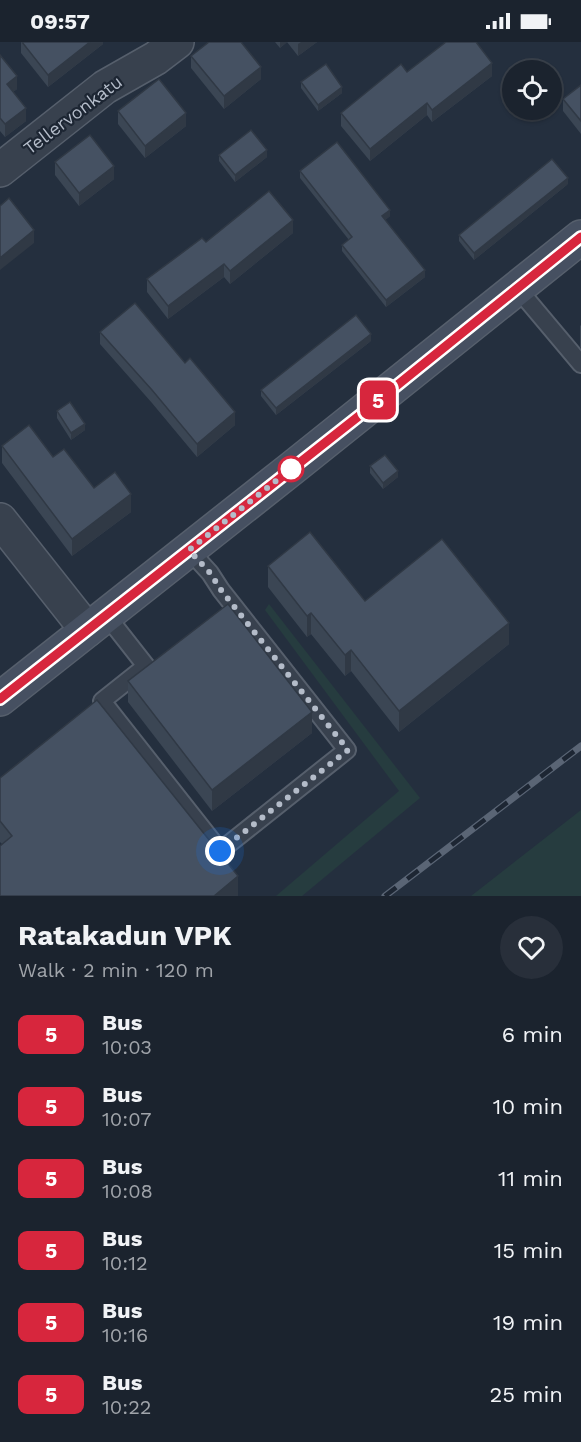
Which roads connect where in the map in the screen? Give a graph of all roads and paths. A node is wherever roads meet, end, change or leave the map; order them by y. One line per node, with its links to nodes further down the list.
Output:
1 (177, 42): 2 (street, Tellervonkatu)
2 (0, 170)
3 (581, 237): 4 (main road)
4 (518, 288): 5 (lane); 7 (main road)
5 (581, 364)
6 (0, 520): 8 (street)
7 (189, 550): 8 (main road); 8 (lane)
8 (97, 623): 9 (main road)
9 (0, 699)

